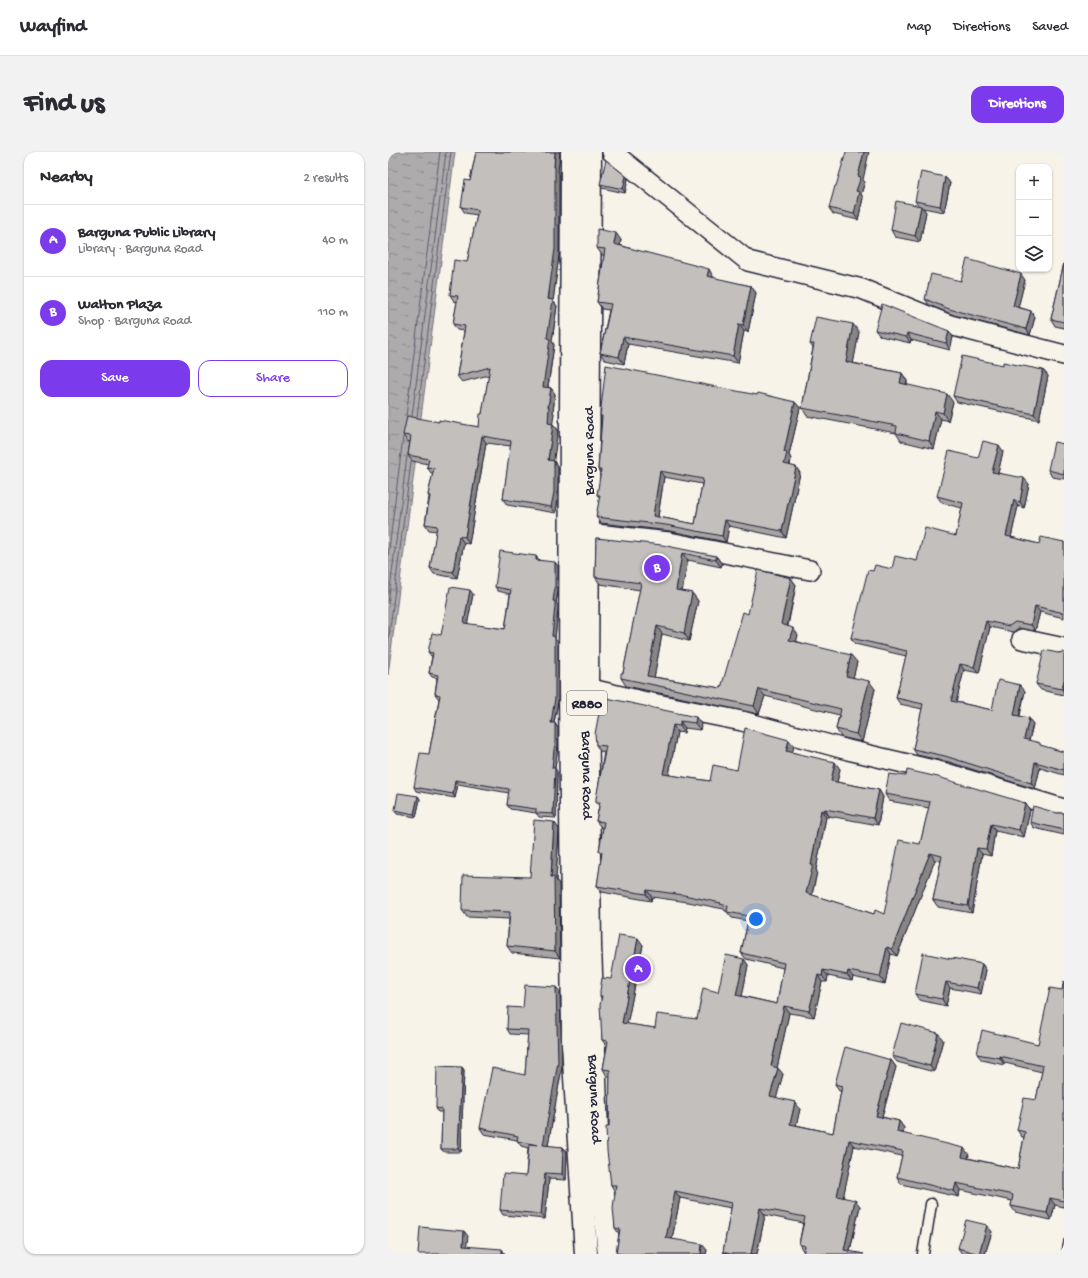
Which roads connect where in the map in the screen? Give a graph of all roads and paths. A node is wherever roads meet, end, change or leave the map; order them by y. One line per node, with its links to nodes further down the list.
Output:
1 (572, 152): 12 (main road, Barguna Road / R880)
2 (590, 152): 5 (main road, Barguna Road / R880)
3 (612, 152): 4 (street)
4 (1064, 354)
5 (587, 533): 6 (street); 9 (main road, Barguna Road / R880)
6 (810, 570)
7 (1022, 639): 8 (street)
8 (1064, 648)
9 (587, 688): 10 (street); 13 (main road, Barguna Road / R880)
10 (1064, 809)
11 (931, 1204): 14 (lane)
12 (586, 1254)
13 (609, 1254)
14 (923, 1254)

